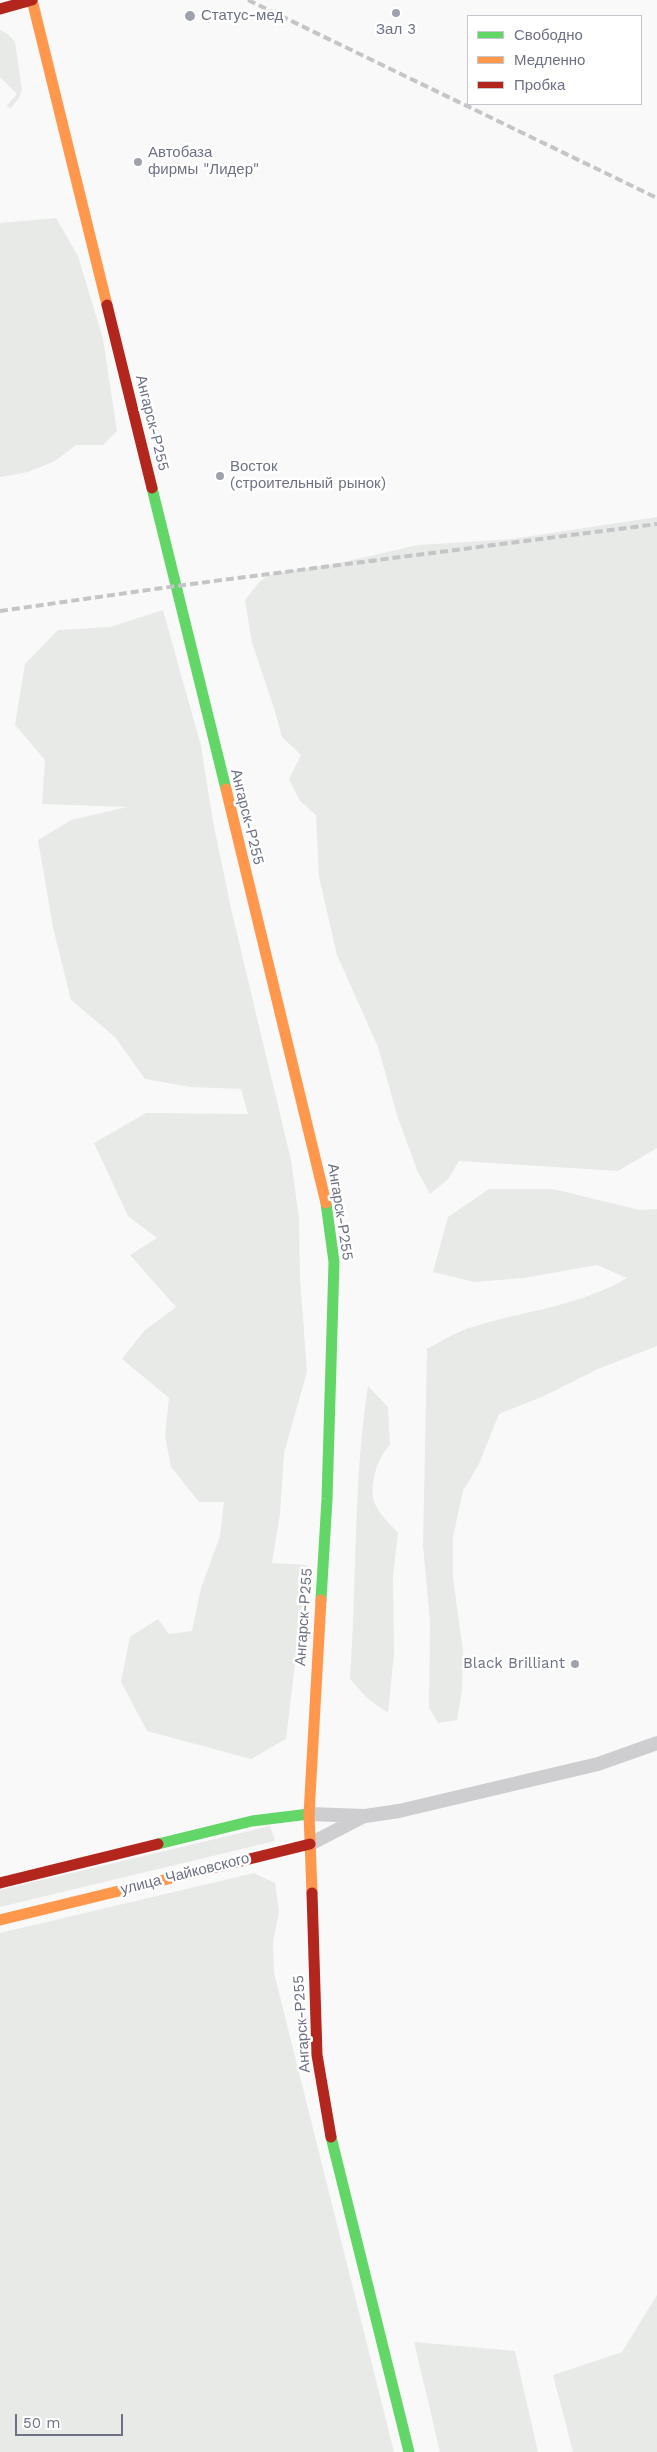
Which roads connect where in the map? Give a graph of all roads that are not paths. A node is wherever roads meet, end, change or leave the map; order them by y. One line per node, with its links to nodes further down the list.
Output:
1 (32, 0): 2 (main road); 4 (main road, Ангарск-Р255)
2 (0, 8)
3 (657, 1743): 5 (street, улица Чайковского)
4 (309, 1814): 5 (street, улица Чайковского); 6 (main road, Ангарск-Р255); 7 (main road, улица Чайковского)
5 (364, 1816): 6 (street, улица Чайковского)
6 (310, 1844): 8 (main road, улица Чайковского); 9 (main road, Ангарск-Р255)
7 (0, 1883)
8 (0, 1920)
9 (409, 2452)

